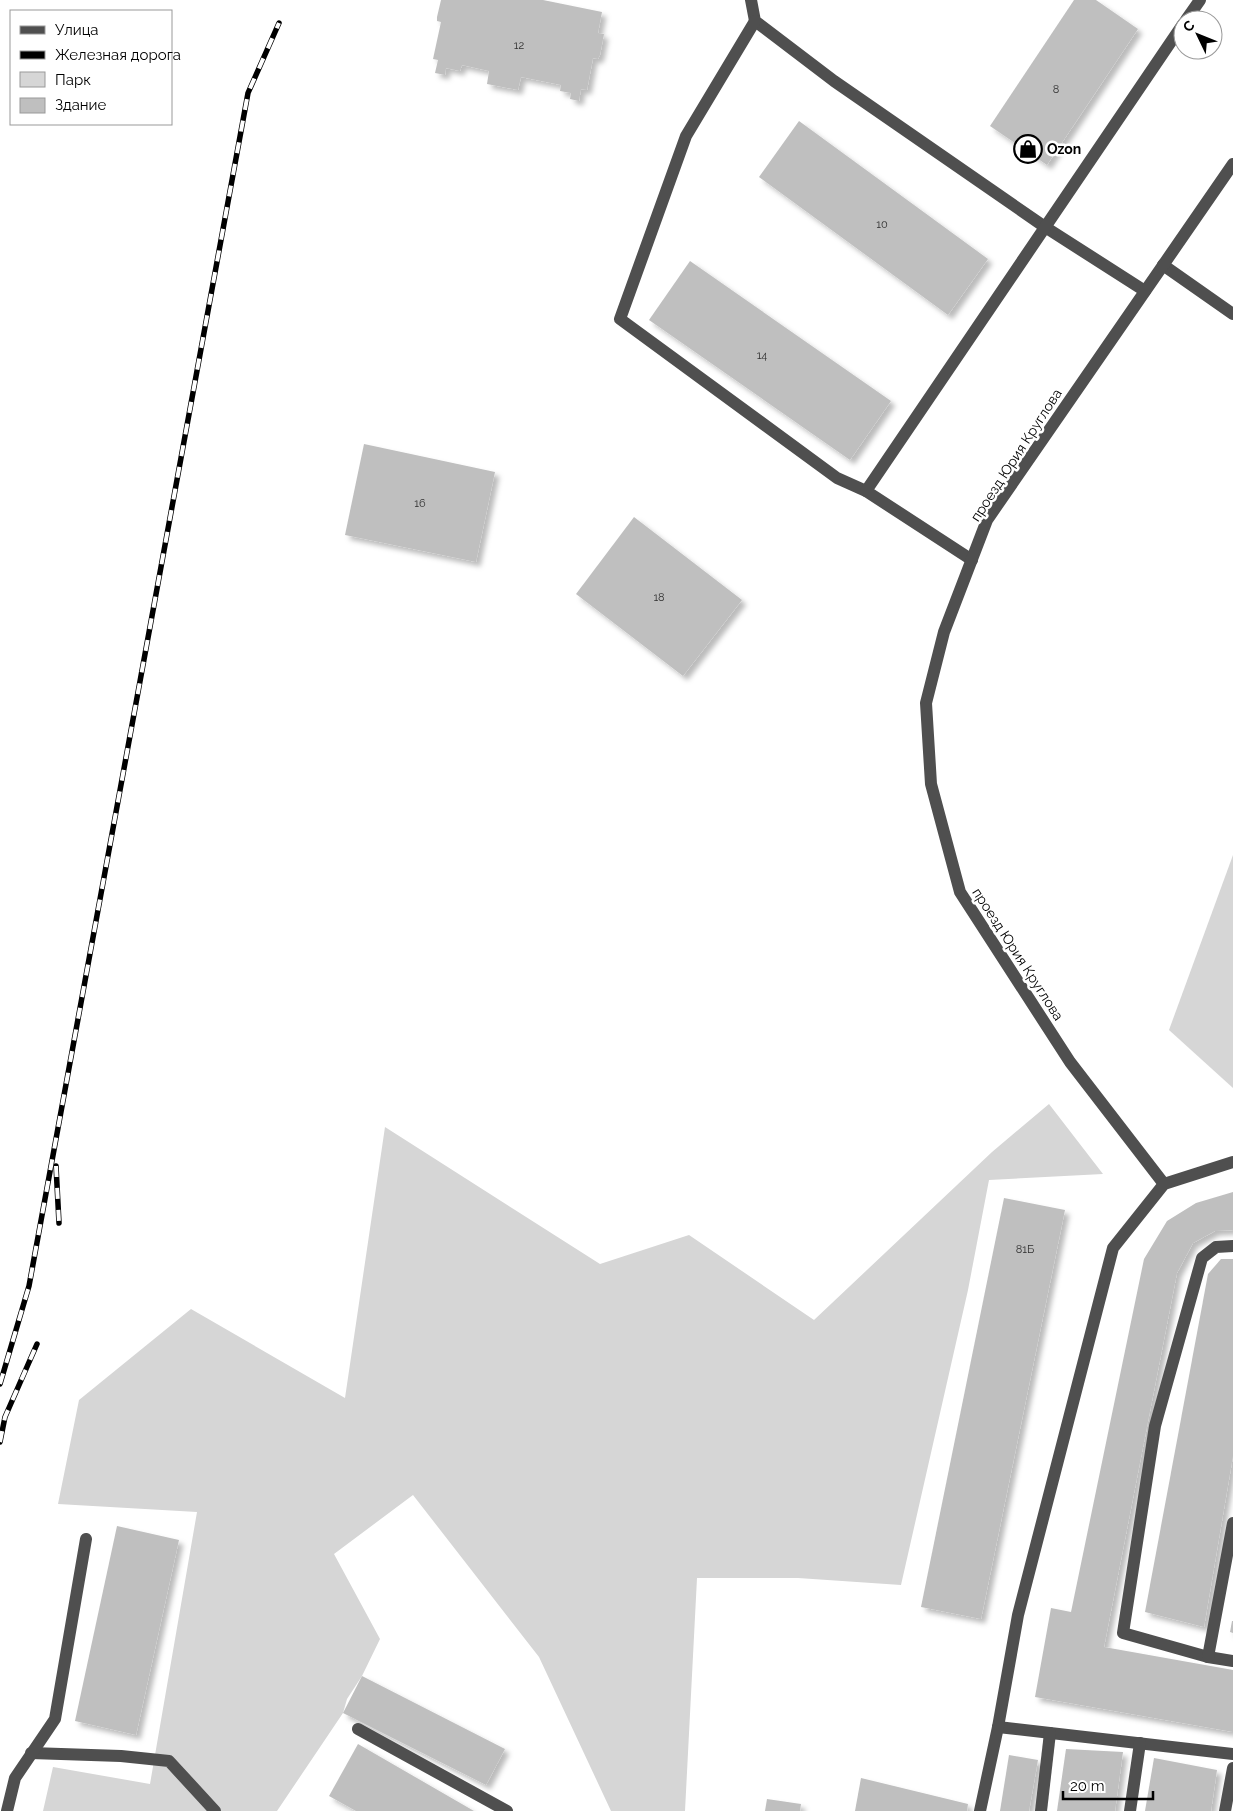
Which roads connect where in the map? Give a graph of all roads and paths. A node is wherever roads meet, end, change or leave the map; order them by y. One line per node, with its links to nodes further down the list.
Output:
1 (751, 0): 2 (street)
2 (755, 20): 5 (street); 9 (street)
3 (1173, 39): 5 (street)
4 (1233, 164): 6 (street, проезд Юрия Круглова)
5 (1045, 227): 7 (street); 9 (street)
6 (1163, 265): 7 (street, проезд Юрия Круглова); 8 (street)
7 (1145, 291): 10 (street, проезд Юрия Круглова)
8 (1233, 314)
9 (866, 491): 10 (street)
10 (972, 560): 12 (street, проезд Юрия Круглова)
11 (1233, 1162): 12 (street)
12 (1164, 1184): 18 (street)
13 (1233, 1246): 16 (street)
14 (1233, 1523): 16 (street)
15 (86, 1539): 22 (street)
16 (1208, 1656): 17 (street)
17 (1233, 1661)
18 (998, 1727): 20 (street); 28 (street)
19 (358, 1728): 27 (street)
20 (1050, 1733): 21 (street); 29 (street)
21 (1140, 1743): 23 (street); 30 (street)
22 (31, 1753): 25 (street); 26 (street)
23 (1233, 1754)
24 (1233, 1768): 31 (street)
25 (7, 1811)
26 (216, 1811)
27 (507, 1811)
28 (980, 1811)
29 (1041, 1811)
30 (1130, 1811)
31 (1225, 1811)

